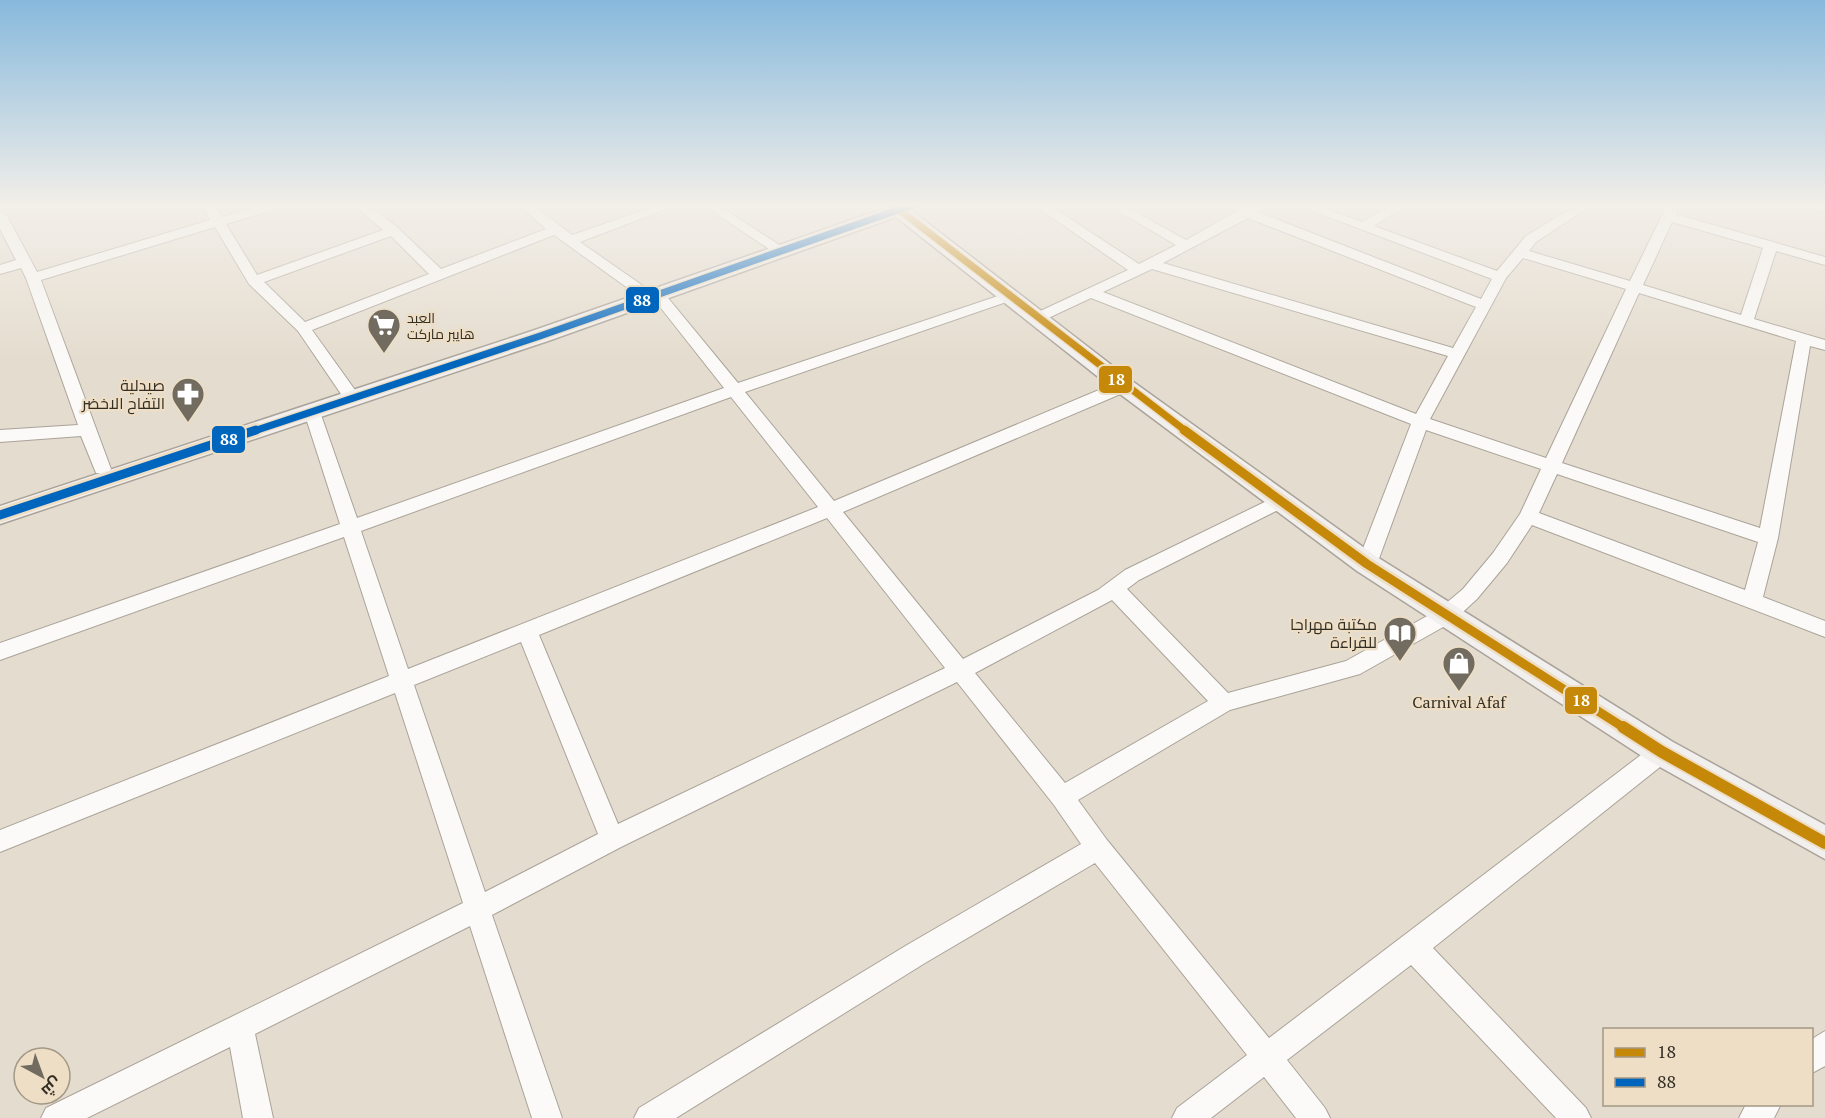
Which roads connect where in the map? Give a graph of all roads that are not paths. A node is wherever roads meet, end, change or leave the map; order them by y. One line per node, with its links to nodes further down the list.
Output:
1 (19, 257): 19 (street)
2 (103, 257): 24 (street)
3 (239, 257): 25 (street)
4 (320, 257): 25 (street)
5 (420, 257): 22 (street)
6 (482, 257): 22 (street)
7 (597, 257): 27 (street)
8 (745, 257): 27 (street)
9 (753, 257): 27 (street)
10 (962, 257): 29 (street)
11 (1129, 257): 20 (street)
12 (1160, 257): 20 (street)
13 (1361, 257): 30 (street)
14 (1444, 257): 23 (street)
15 (1514, 257): 23 (street)
16 (1535, 257): 26 (street)
17 (1647, 257): 26 (street)
18 (1767, 257): 32 (street)
19 (22, 263): 21 (street); 24 (street)
20 (1144, 266): 28 (street); 36 (street)
21 (0, 270)
22 (437, 274): 33 (street)
23 (1500, 278): 30 (street)
24 (33, 279): 42 (street)
25 (254, 281): 33 (street)
26 (1633, 287): 32 (street); 44 (street)
27 (650, 293): 38 (street); 39 (street); 40 (street)
28 (1091, 293): 31 (street); 41 (street)
29 (1010, 296): 31 (street); 39 (street)
30 (1483, 305): 36 (street)
31 (1039, 317): 37 (street)
32 (1746, 321): 34 (street)
33 (303, 327): 38 (street)
34 (1804, 338): 35 (street); 52 (street)
35 (1825, 345)
36 (1458, 354): 41 (street)
37 (1124, 386): 46 (street); 48 (street)
38 (347, 390): 45 (street)
39 (735, 390): 48 (street); 51 (street)
40 (312, 412): 49 (street); 51 (street)
41 (1420, 422): 44 (street); 53 (street)
42 (87, 430): 43 (street); 45 (street)
43 (0, 436)
44 (1550, 467): 50 (street); 52 (street)
45 (102, 469): 47 (street)
46 (1279, 501): 53 (street); 54 (street)
47 (0, 502)
48 (830, 510): 58 (street); 60 (street)
49 (0, 515)
50 (1528, 516): 55 (street); 56 (street)
51 (351, 528): 59 (street); 61 (street)
52 (1768, 538): 55 (street)
53 (1367, 564): 56 (street)
54 (1115, 589): 60 (street); 62 (street)
55 (1752, 603): 57 (street)
56 (1445, 616): 62 (street); 63 (street)
57 (1825, 629)
58 (527, 632): 61 (street); 65 (street)
59 (0, 652)
60 (959, 671): 64 (street); 65 (street)
61 (401, 681): 66 (street); 69 (street)
62 (1224, 703): 64 (street)
63 (1662, 752): 67 (street); 70 (street)
64 (1062, 797): 68 (street)
65 (612, 839): 69 (street)
66 (0, 841)
67 (1825, 843)
68 (1098, 848): 73 (street); 79 (street)
69 (477, 910): 71 (street); 78 (street)
70 (1413, 947): 73 (street); 82 (street)
71 (240, 1027): 76 (street); 77 (street)
72 (1825, 1045): 74 (street)
73 (1266, 1057): 80 (street); 81 (street)
74 (1813, 1058)
75 (1765, 1106): 83 (street)
76 (56, 1118)
77 (258, 1118)
78 (547, 1118)
79 (649, 1118)
80 (1187, 1118)
81 (1315, 1118)
82 (1576, 1118)
83 (1754, 1118)

